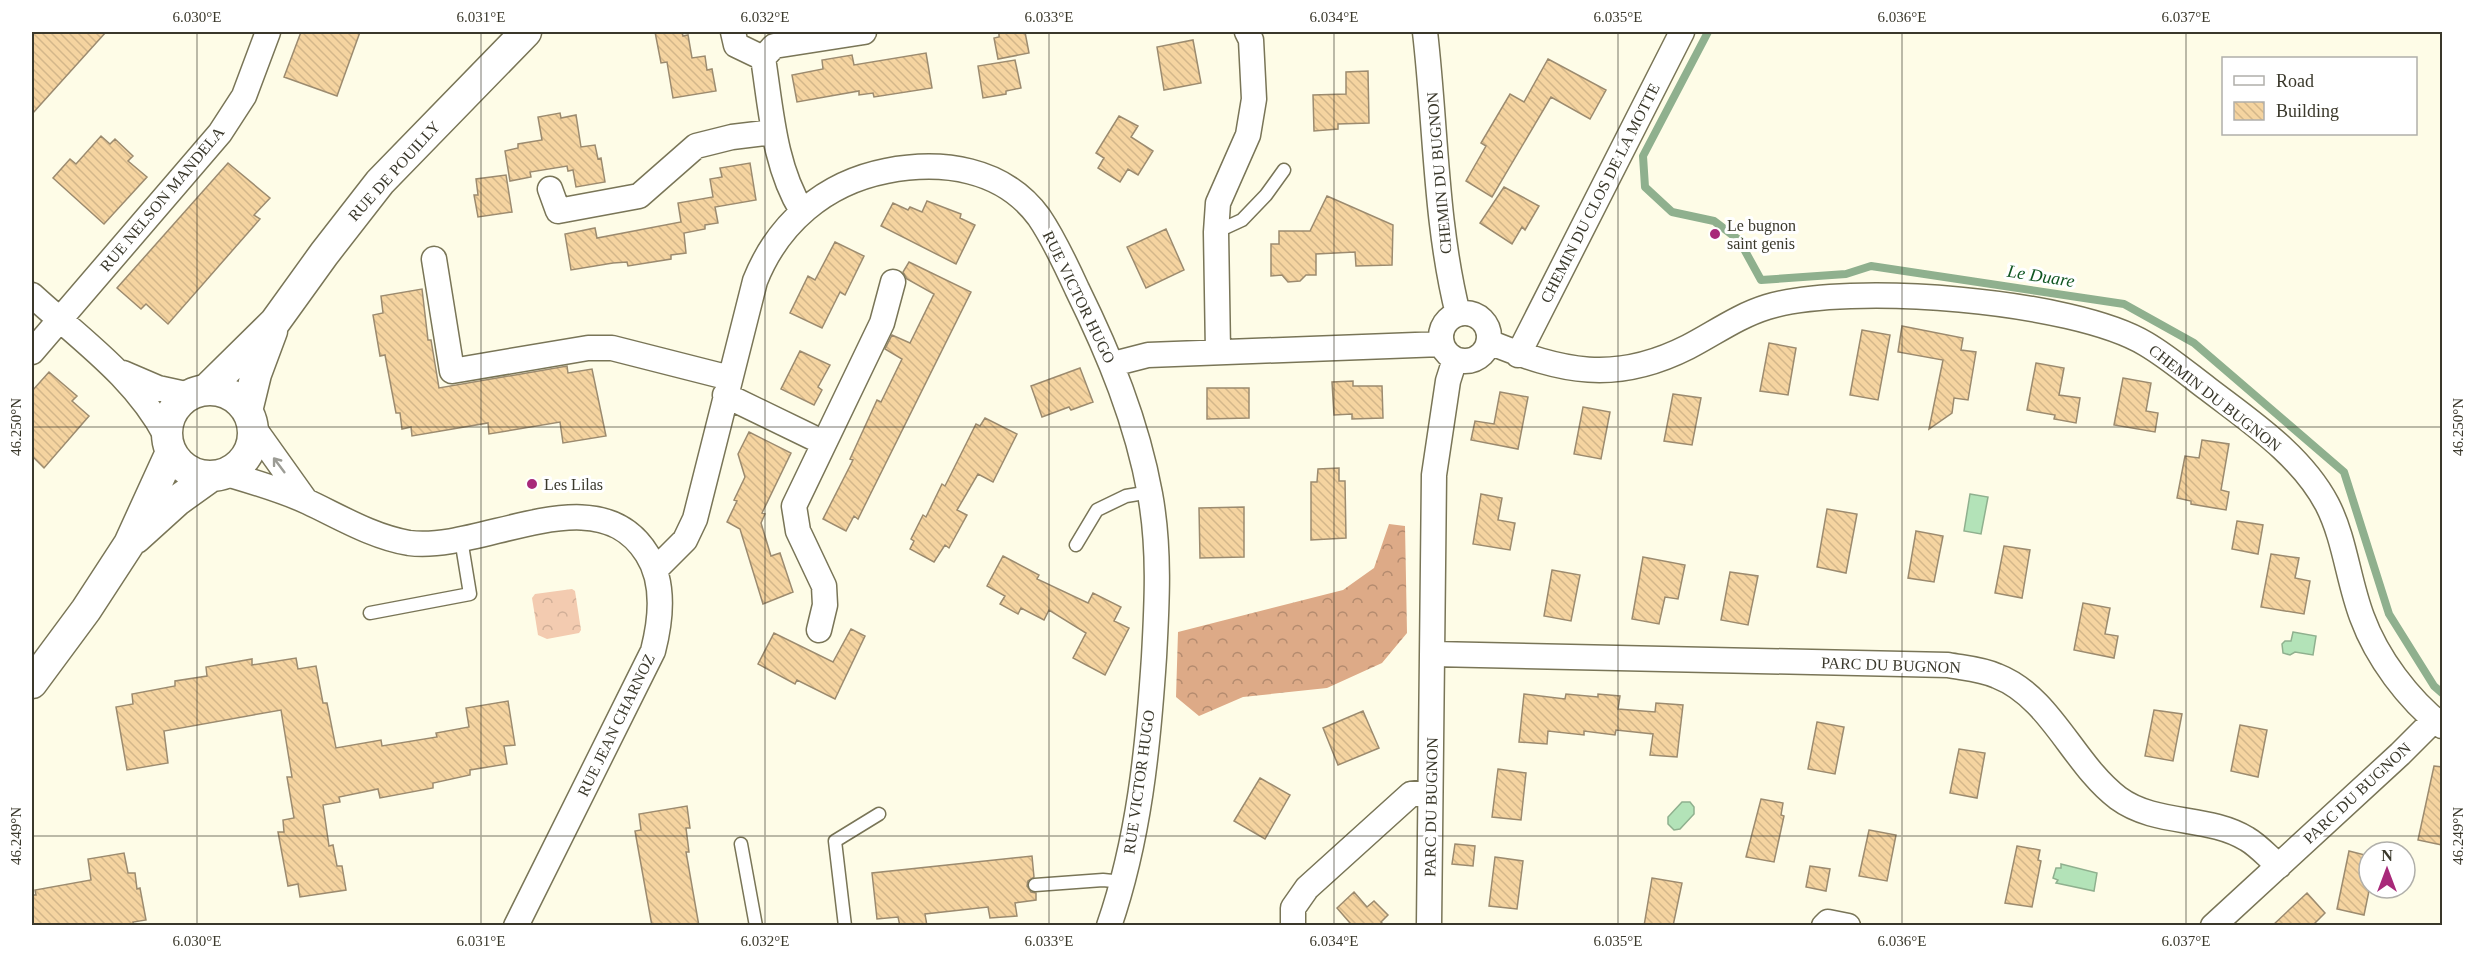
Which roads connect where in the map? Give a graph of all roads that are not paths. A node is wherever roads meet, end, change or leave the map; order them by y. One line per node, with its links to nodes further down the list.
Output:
1 (268, 32): 18 (street, RUE NELSON MANDELA)
2 (526, 32): 19 (street, RUE DE POUILLY)
3 (733, 32): 8 (street)
4 (864, 32): 8 (street)
5 (1246, 32): 13 (street)
6 (1425, 32): 17 (street, CHEMIN DU BUGNON)
7 (1682, 32): 24 (street, CHEMIN DU CLOS DE LA MOTTE)
8 (763, 58): 9 (street)
9 (774, 132): 11 (street); 12 (street)
10 (1284, 170): 13 (lane)
11 (550, 189)
12 (802, 211): 25 (street, RUE VICTOR HUGO); 27 (street, RUE VICTOR HUGO)
13 (1216, 232): 22 (street)
14 (434, 260): 27 (street)
15 (893, 282): 30 (street)
16 (32, 295): 18 (street)
17 (1458, 314): 20 (street); 23 (street)
18 (60, 320): 21 (street, RUE NELSON MANDELA); 26 (street)
19 (275, 322): 28 (street, RUE DE POUILLY); 29 (street, RUE DE POUILLY)
20 (1489, 342): 23 (street); 24 (street, CHEMIN DU BUGNON)
21 (37, 346)
22 (1218, 351): 23 (street); 25 (street)
23 (1448, 351): 41 (street, PARC DU BUGNON)
24 (1518, 354): 43 (street, CHEMIN DU BUGNON)
25 (1113, 364): 33 (street, RUE VICTOR HUGO)
26 (121, 373): 28 (street); 31 (street)
27 (727, 386): 30 (street); 38 (street, RUE VICTOR HUGO)
28 (198, 392): 29 (street); 31 (street, RUE DE POUILLY)
29 (251, 419): 32 (street, RUE DE POUILLY); 34 (street, RUE JEAN CHARNOZ, one-way to 29)
30 (824, 443): 40 (street)
31 (169, 444): 32 (street); 36 (street, RUE DE POUILLY)
32 (219, 475): 34 (street, RUE JEAN CHARNOZ); 36 (street, RUE DE POUILLY)
33 (1150, 492): 37 (lane); 48 (street, RUE VICTOR HUGO)
34 (306, 501): 35 (street, RUE JEAN CHARNOZ)
35 (461, 539): 38 (street, RUE JEAN CHARNOZ); 39 (lane)
36 (129, 544): 42 (street, RUE DE POUILLY)
37 (1076, 544)
38 (655, 570): 50 (street, RUE JEAN CHARNOZ)
39 (370, 613)
40 (819, 630)
41 (1433, 654): 44 (street, PARC DU BUGNON); 47 (street, PARC DU BUGNON)
42 (32, 683)
43 (2439, 722): 47 (street, PARC DU BUGNON)
44 (1430, 792): 54 (street); 55 (street, PARC DU BUGNON)
45 (879, 814): 52 (lane)
46 (741, 844): 51 (lane)
47 (2279, 866): 58 (street, PARC DU BUGNON)
48 (1123, 882): 49 (lane); 53 (street, RUE VICTOR HUGO)
49 (1035, 885)
50 (516, 926)
51 (756, 926)
52 (845, 926)
53 (1109, 926)
54 (1293, 926)
55 (1430, 926)
56 (1824, 926): 57 (street)
57 (1848, 926)
58 (2213, 926)

